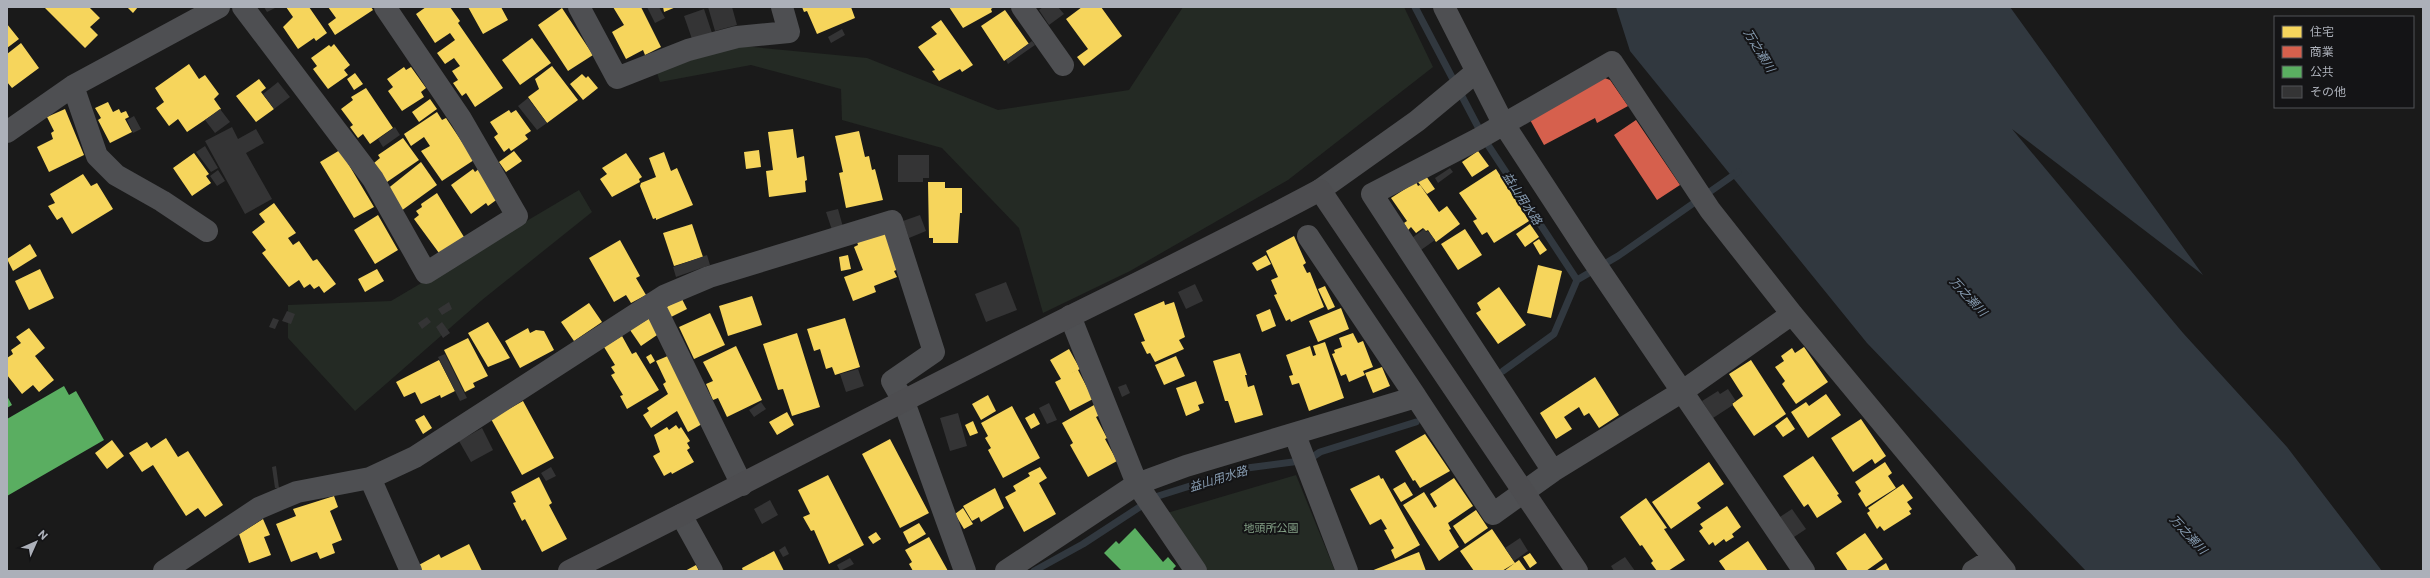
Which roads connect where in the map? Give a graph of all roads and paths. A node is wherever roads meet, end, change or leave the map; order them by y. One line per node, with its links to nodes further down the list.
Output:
1 (219, 7): 10 (street)
2 (243, 7): 3 (street)
3 (385, 7)
4 (579, 7): 5 (street)
5 (782, 7)
6 (1022, 7): 8 (street)
7 (1444, 7): 9 (street)
8 (1063, 65)
9 (1470, 77): 11 (street); 13 (street)
10 (73, 86): 12 (street); 14 (street)
11 (1491, 130): 17 (street); 19 (street); 23 (street)
12 (7, 132)
13 (1320, 190): 18 (street); 27 (street)
14 (207, 231)
15 (1308, 236): 20 (street)
16 (653, 304): 21 (street); 24 (street); 25 (street)
17 (1792, 314): 19 (street); 29 (street)
18 (1070, 316): 21 (street); 26 (street)
19 (1683, 391): 23 (street); 39 (street)
20 (1416, 397): 22 (street); 27 (street)
21 (904, 402): 25 (street); 34 (street)
22 (1298, 442): 26 (street); 37 (street)
23 (1553, 471): 27 (street)
24 (370, 478): 30 (street); 31 (street)
25 (742, 485): 28 (street)
26 (1140, 488): 35 (street); 36 (street)
27 (1523, 491): 38 (street)
28 (681, 515): 32 (street); 33 (street)
29 (2000, 564): 40 (street)
30 (164, 571)
31 (411, 571)
32 (569, 571)
33 (712, 571)
34 (965, 571)
35 (1006, 571)
36 (1196, 571)
37 (1347, 571)
38 (1577, 571)
39 (1804, 571)
40 (1973, 571)

